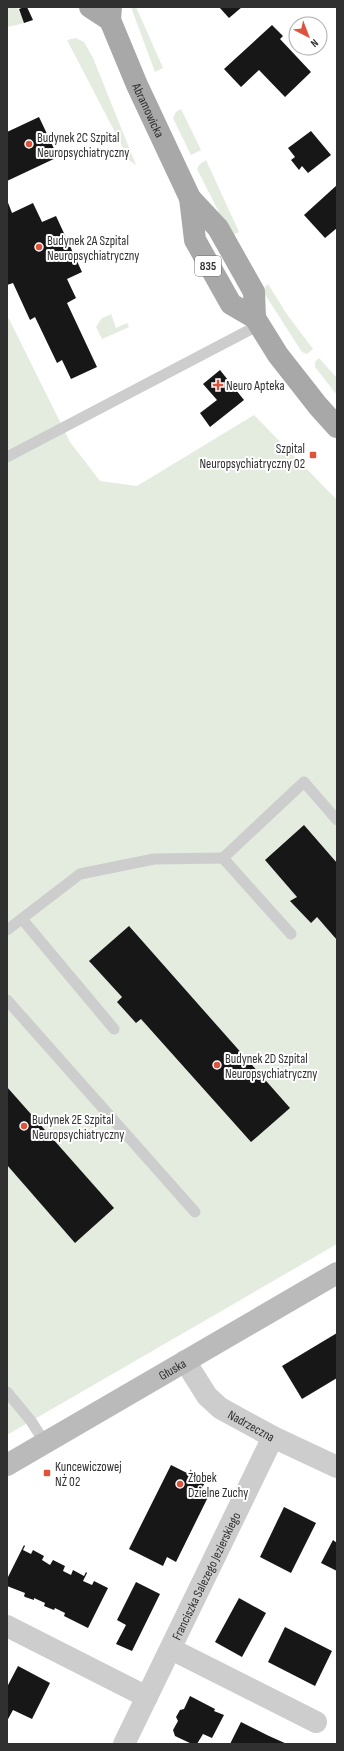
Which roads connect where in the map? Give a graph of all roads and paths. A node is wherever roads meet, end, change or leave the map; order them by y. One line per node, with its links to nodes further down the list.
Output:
1 (90, 7): 2 (main road, Abramowicka / 835)
2 (110, 14): 3 (main road, Abramowicka / 835)
3 (257, 322): 4 (main road, Abramowicka / 835); 5 (lane)
4 (337, 427)
5 (7, 457)
6 (337, 820): 7 (lane)
7 (223, 858): 8 (lane); 10 (lane)
8 (22, 919): 9 (lane); 12 (lane)
9 (7, 930)
10 (292, 934)
11 (7, 1000): 13 (lane)
12 (114, 1029)
13 (195, 1212)
14 (336, 1278): 15 (street, Głuska)
15 (185, 1361): 17 (street, Nadrzeczna); 18 (street, Głuska)
16 (7, 1392): 18 (lane)
17 (273, 1437): 20 (street, Nadrzeczna); 22 (street, Franciszka Salezego Jezierskiego)
18 (45, 1443): 19 (street, Głuska)
19 (7, 1465)
20 (337, 1467)
21 (7, 1626): 23 (street)
22 (170, 1649): 23 (street, Franciszka Salezego Jezierskiego); 24 (street, Franciszka Salezego Jezierskiego)
23 (147, 1696): 25 (street, Franciszka Salezego Jezierskiego)
24 (316, 1722)
25 (124, 1744)

